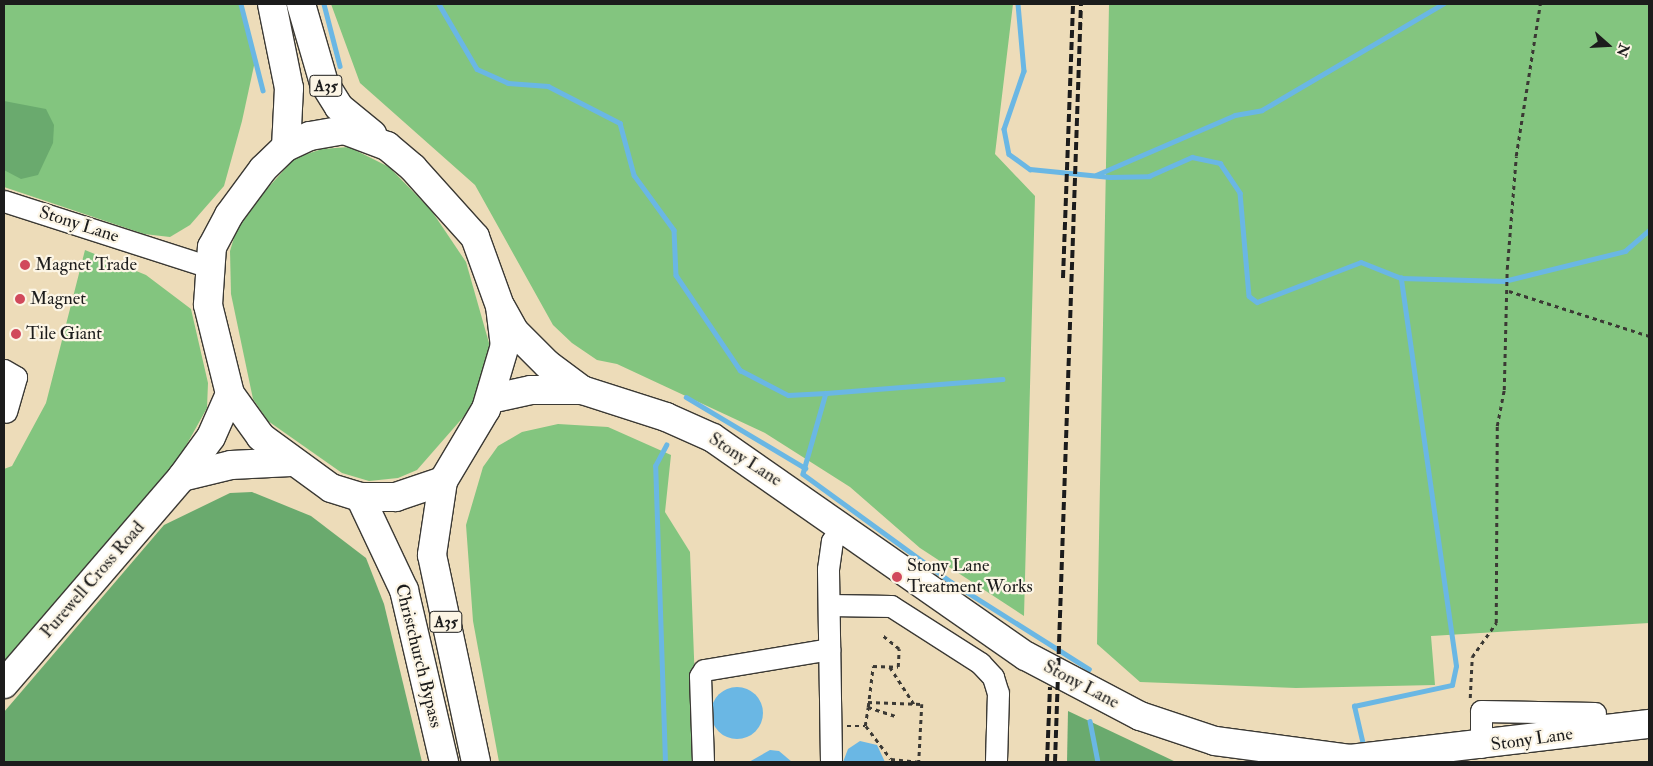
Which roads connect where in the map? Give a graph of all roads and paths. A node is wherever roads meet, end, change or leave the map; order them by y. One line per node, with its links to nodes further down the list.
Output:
1 (272, 4): 5 (main road, A35)
2 (301, 4): 4 (main road, A35)
3 (1540, 4): 8 (path)
4 (387, 146): 5 (main road); 9 (main road)
5 (286, 147): 7 (main road)
6 (4, 201): 7 (street, Stony Lane)
7 (210, 267): 13 (main road)
8 (1509, 291): 10 (path); 29 (path)
9 (500, 306): 12 (main road, Stony Lane); 14 (main road)
10 (1649, 336)
11 (4, 370): 15 (street)
12 (582, 390): 14 (main road, Stony Lane); 20 (main road, Stony Lane)
13 (230, 394): 16 (main road); 17 (main road, Purewell Cross Road)
14 (490, 399): 18 (main road)
15 (6, 412)
16 (291, 462): 17 (main road); 19 (main road)
17 (182, 477): 25 (main road, Purewell Cross Road)
18 (443, 481): 19 (main road); 37 (main road, Christchurch Bypass / A35)
19 (360, 497): 36 (main road, Christchurch Bypass / A35)
20 (841, 528): 21 (street); 35 (main road, Stony Lane)
21 (829, 605): 23 (street); 41 (street)
22 (882, 636): 24 (path)
23 (828, 649): 34 (street); 38 (street)
24 (889, 666): 26 (path); 27 (path)
25 (4, 684)
26 (868, 702): 27 (path); 28 (path)
27 (914, 704): 40 (path)
28 (868, 707): 31 (path); 33 (path)
29 (1481, 711): 30 (street); 35 (street)
30 (1595, 713)
31 (896, 716)
32 (1649, 724): 35 (main road, Stony Lane)
33 (865, 726): 34 (path); 40 (path)
34 (830, 727): 39 (street)
35 (1481, 747)
36 (444, 762)
37 (476, 762)
38 (703, 762)
39 (831, 762)
40 (919, 762)
41 (996, 762)

